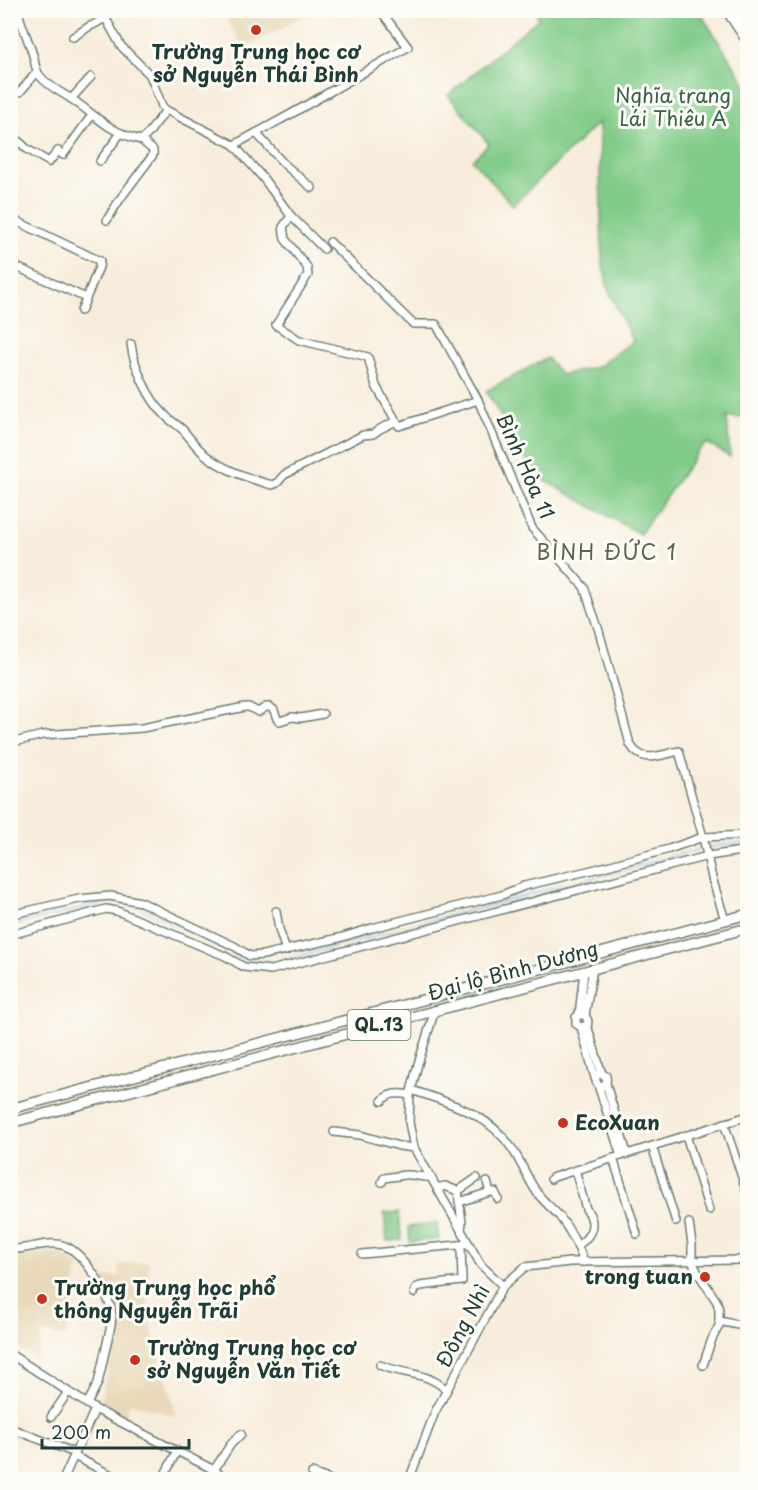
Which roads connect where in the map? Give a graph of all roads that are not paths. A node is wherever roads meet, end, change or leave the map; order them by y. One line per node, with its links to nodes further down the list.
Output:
1 (17, 10): 7 (street); 11 (street)
2 (101, 10): 6 (street)
3 (380, 10): 19 (street)
4 (726, 10): 10 (main road)
5 (733, 10): 8 (main road)
6 (105, 18): 9 (street); 15 (street)
7 (10, 19)
8 (747, 32)
9 (73, 37)
10 (747, 43)
11 (37, 72): 13 (street); 14 (street)
12 (91, 77): 14 (street)
13 (20, 92)
14 (71, 99): 16 (street)
15 (166, 110): 20 (street); 21 (street)
16 (92, 115): 17 (street); 18 (street)
17 (10, 133)
18 (121, 133): 20 (street); 22 (street)
19 (256, 133): 21 (street); 23 (street)
20 (141, 140): 25 (street)
21 (234, 145): 24 (street)
22 (100, 162)
23 (312, 188)
24 (291, 216): 28 (street); 34 (street)
25 (107, 220)
26 (11, 221): 30 (street)
27 (330, 242): 33 (street, Bình Hòa 11)
28 (324, 249)
29 (10, 264): 30 (street)
30 (86, 298): 31 (street)
31 (81, 311)
32 (131, 344): 34 (street)
33 (478, 400): 34 (street); 38 (street, Bình Hòa 11)
34 (396, 421)
35 (323, 714): 36 (street)
36 (10, 743)
37 (747, 835): 38 (street)
38 (704, 839): 40 (street); 48 (street)
39 (747, 850): 40 (street)
40 (708, 856): 44 (street); 47 (street)
41 (276, 911): 48 (street)
42 (747, 914): 44 (highway, Đại lộ Bình Dương / QL.13)
43 (10, 915): 48 (street)
44 (726, 920): 46 (highway); 49 (highway, Đại lộ Bình Dương / QL.13)
45 (747, 928): 46 (highway, Đại lộ Bình Dương / QL.13)
46 (731, 932): 50 (highway, Đại lộ Bình Dương / QL.13)
47 (10, 935)
48 (286, 951)
49 (585, 957): 50 (highway); 54 (highway, Đại lộ Bình Dương / QL.13)
50 (589, 970): 51 (highway, Đại lộ Bình Dương / QL.13); 62 (street)
51 (435, 1010): 52 (street); 57 (highway, Đại lộ Bình Dương / QL.13)
52 (411, 1092): 53 (street); 61 (street); 86 (street)
53 (382, 1101)
54 (10, 1109)
55 (747, 1116): 56 (street)
56 (724, 1123): 59 (street); 72 (street)
57 (10, 1124)
58 (334, 1132): 61 (street)
59 (686, 1135): 60 (street); 75 (street)
60 (652, 1146): 62 (street); 76 (street)
61 (414, 1148): 64 (street)
62 (620, 1156): 63 (street); 79 (street)
63 (575, 1170): 66 (street); 81 (street)
64 (430, 1177): 67 (street); 69 (street)
65 (477, 1178): 70 (street)
66 (551, 1179)
67 (382, 1182)
68 (487, 1182): 71 (street)
69 (437, 1188): 70 (street); 78 (street)
70 (458, 1191): 74 (street)
71 (490, 1192): 73 (street); 74 (street)
72 (747, 1195)
73 (498, 1199)
74 (459, 1202): 78 (street)
75 (709, 1210)
76 (676, 1222)
77 (689, 1223): 85 (street)
78 (461, 1230): 82 (street)
79 (637, 1234)
80 (10, 1243): 96 (street)
81 (581, 1243)
82 (465, 1244): 83 (street); 87 (street); 88 (street)
83 (362, 1254)
84 (747, 1260): 85 (street, Đông Nhì)
85 (692, 1261): 86 (street, Đông Nhì); 89 (street)
86 (584, 1262): 87 (street, Đông Nhì)
87 (503, 1286): 94 (street, Đông Nhì)
88 (414, 1293)
89 (719, 1321): 90 (street); 93 (street)
90 (747, 1327)
91 (10, 1354): 95 (street)
92 (380, 1365): 94 (street)
93 (703, 1365)
94 (447, 1390): 110 (street, Đông Nhì)
95 (68, 1392): 96 (street); 98 (street)
96 (87, 1404): 97 (street)
97 (94, 1409): 101 (street); 102 (street)
98 (51, 1417)
99 (10, 1428): 102 (street)
100 (240, 1434): 103 (street)
101 (177, 1451): 103 (street); 107 (street)
102 (74, 1455): 105 (street); 106 (street)
103 (214, 1470): 108 (street)
104 (312, 1473): 109 (street)
105 (63, 1479)
106 (121, 1479)
107 (162, 1479)
108 (227, 1479)
109 (330, 1479)
110 (409, 1479)

